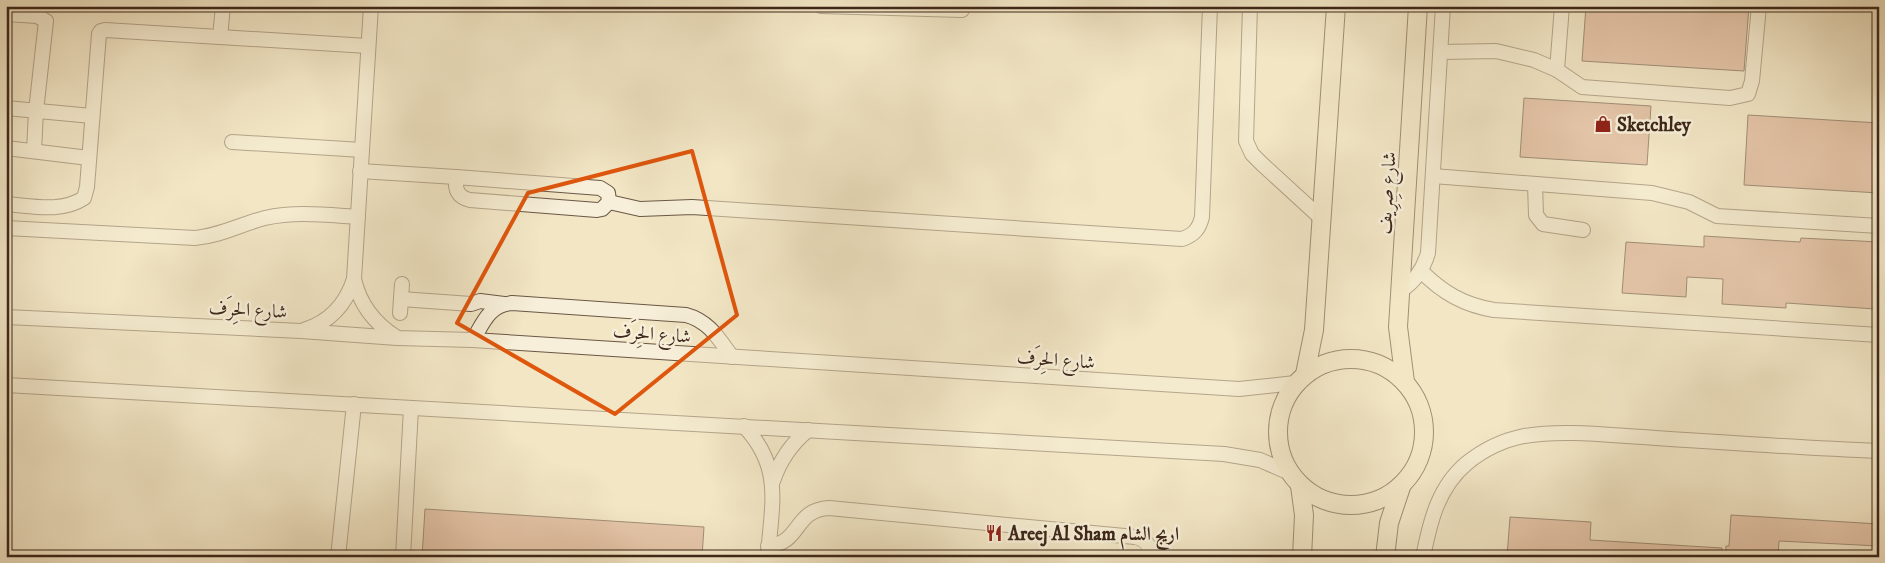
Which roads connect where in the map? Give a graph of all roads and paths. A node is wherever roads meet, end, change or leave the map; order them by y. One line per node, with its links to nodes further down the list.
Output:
1 (223, 6): 13 (street)
2 (371, 6): 14 (street)
3 (821, 6): 11 (street)
4 (1210, 6): 29 (street)
5 (1250, 6): 32 (street)
6 (1336, 6): 32 (main road)
7 (1418, 6): 39 (main road, شارع صِرِيف)
8 (1443, 6): 15 (street)
9 (1562, 6): 16 (street)
10 (1760, 6): 16 (street)
11 (962, 10)
12 (6, 14): 18 (street)
13 (220, 37): 14 (street); 19 (street)
14 (368, 46): 22 (street)
15 (1441, 52): 16 (street); 26 (street)
16 (1557, 70)
17 (6, 108): 18 (street)
18 (36, 111): 19 (street); 23 (street)
19 (92, 116): 24 (street)
20 (232, 142): 22 (street)
21 (6, 148): 23 (street)
22 (362, 150): 25 (street)
23 (34, 151): 24 (street)
24 (89, 158): 30 (street)
25 (360, 171): 27 (street); 31 (street)
26 (1433, 176): 28 (street); 36 (street)
27 (456, 177): 29 (street); 29 (street)
28 (1535, 184): 33 (street); 35 (street)
29 (609, 202)
30 (6, 204)
31 (358, 217): 34 (street); 37 (street)
32 (1321, 218): 51 (main road)
33 (1879, 226)
34 (6, 228)
35 (1583, 230)
36 (1421, 271): 39 (street); 47 (street)
37 (354, 279): 46 (street); 48 (street)
38 (402, 284): 40 (street)
39 (1400, 292): 52 (main road, شارع صِرِيف)
40 (401, 299): 41 (street); 43 (street)
41 (471, 304): 42 (street); 45 (street)
42 (504, 304): 45 (street); 50 (street)
43 (400, 313)
44 (6, 317): 46 (street, شارع الحِرَف)
45 (481, 326): 49 (street)
46 (301, 331): 48 (street, شارع الحِرَف)
47 (1879, 335)
48 (397, 338): 49 (street, شارع الحِرَف)
49 (473, 340): 50 (street, شارع الحِرَف)
50 (732, 357): 51 (street, شارع الحِرَف)
51 (1300, 379): 52 (main road); 59 (main road)
52 (1405, 382): 61 (main road)
53 (6, 385): 54 (street)
54 (354, 404): 55 (street); 63 (street)
55 (411, 408): 56 (street); 64 (street)
56 (744, 426): 57 (street); 60 (street)
57 (808, 430): 59 (street); 60 (street)
58 (1879, 451): 68 (street)
59 (1295, 480): 61 (main road); 66 (main road)
60 (773, 481): 62 (street)
61 (1401, 487): 67 (main road)
62 (768, 552): 65 (street)
63 (338, 557)
64 (403, 557)
65 (1151, 557)
66 (1302, 557)
67 (1385, 557)
68 (1422, 557)

